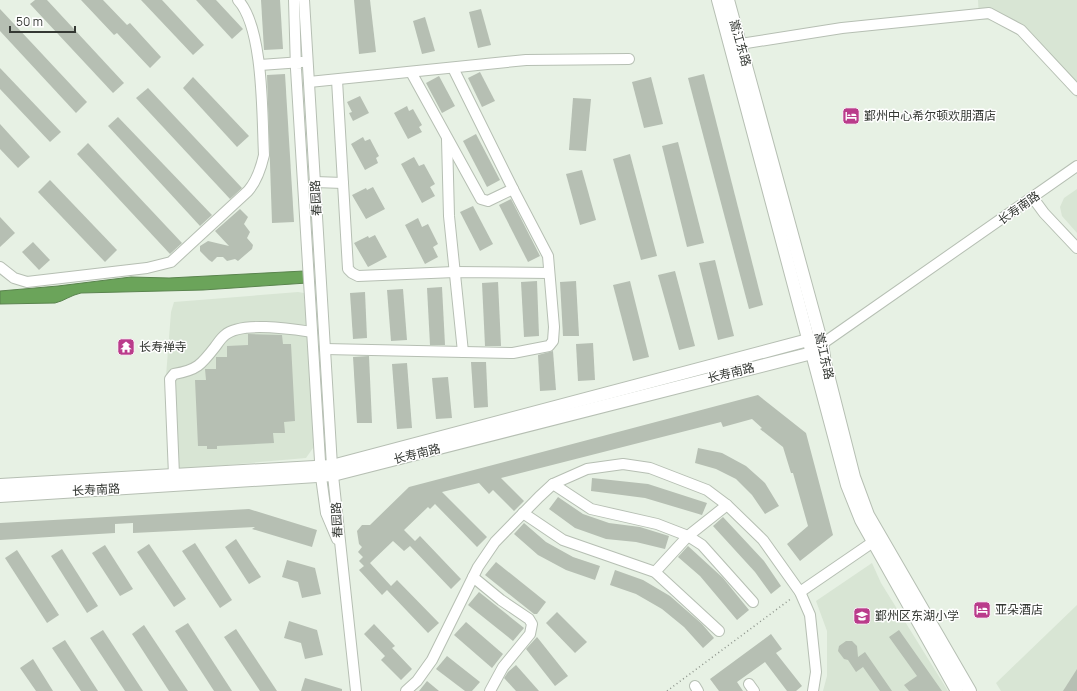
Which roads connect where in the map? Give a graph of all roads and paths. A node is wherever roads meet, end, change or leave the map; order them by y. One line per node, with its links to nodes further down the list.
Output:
1 (238, 0): 10 (street)
2 (294, 0): 8 (street, 春园路)
3 (304, 0): 9 (street, 春园路)
4 (718, 0): 6 (main road, 嵩江东路)
5 (728, 0): 6 (main road, 嵩江东路)
6 (736, 45): 15 (street); 27 (main road, 嵩江东路); 28 (main road, 嵩江东路)
7 (629, 59): 11 (street)
8 (296, 62): 9 (street); 10 (street); 26 (street, 春园路)
9 (308, 63): 14 (street, 春园路)
10 (260, 65): 23 (street)
11 (453, 68): 12 (street); 20 (street)
12 (411, 72): 13 (street); 16 (street)
13 (336, 80): 14 (street); 19 (street)
14 (309, 82): 18 (street, 春园路)
15 (1077, 90)
16 (447, 138): 20 (street); 24 (street)
17 (1077, 166): 21 (street, 长寿南路)
18 (315, 182): 19 (street); 29 (street, 春园路)
19 (343, 183): 24 (street)
20 (513, 189): 25 (street)
21 (1033, 198): 22 (street); 28 (street, 长寿南路)
22 (1077, 248)
23 (0, 267)
24 (455, 272): 25 (street); 30 (street)
25 (549, 273): 30 (street)
26 (312, 332): 32 (street, 春园路); 33 (street)
27 (808, 340): 28 (main road); 31 (main road, 嵩江东路); 32 (main road, 长寿南路)
28 (822, 344): 31 (main road, 长寿南路); 53 (main road, 嵩江东路)
29 (325, 349): 30 (street); 32 (street, 春园路)
30 (463, 352)
31 (812, 353): 32 (main road, 长寿南路); 40 (main road, 嵩江东路)
32 (327, 471): 33 (main road, 长寿南路); 36 (main road, 长寿南路); 41 (street, 春园路); 41 (street, 春园路)
33 (174, 475): 34 (main road, 长寿南路)
34 (0, 484)
35 (553, 484): 37 (street); 38 (street); 39 (street)
36 (0, 496)
37 (727, 505): 39 (street); 44 (street)
38 (524, 513): 42 (street); 43 (street)
39 (688, 536): 42 (street); 45 (street)
40 (873, 542): 44 (street); 52 (main road, 嵩江东路)
41 (339, 544): 47 (street)
42 (656, 572): 46 (street)
43 (473, 577): 48 (street); 49 (street)
44 (800, 592): 50 (path); 51 (street)
45 (753, 602)
46 (719, 631)
47 (356, 691)
48 (406, 691)
49 (490, 691)
50 (667, 691)
51 (813, 691)
52 (957, 691)
53 (970, 691)

